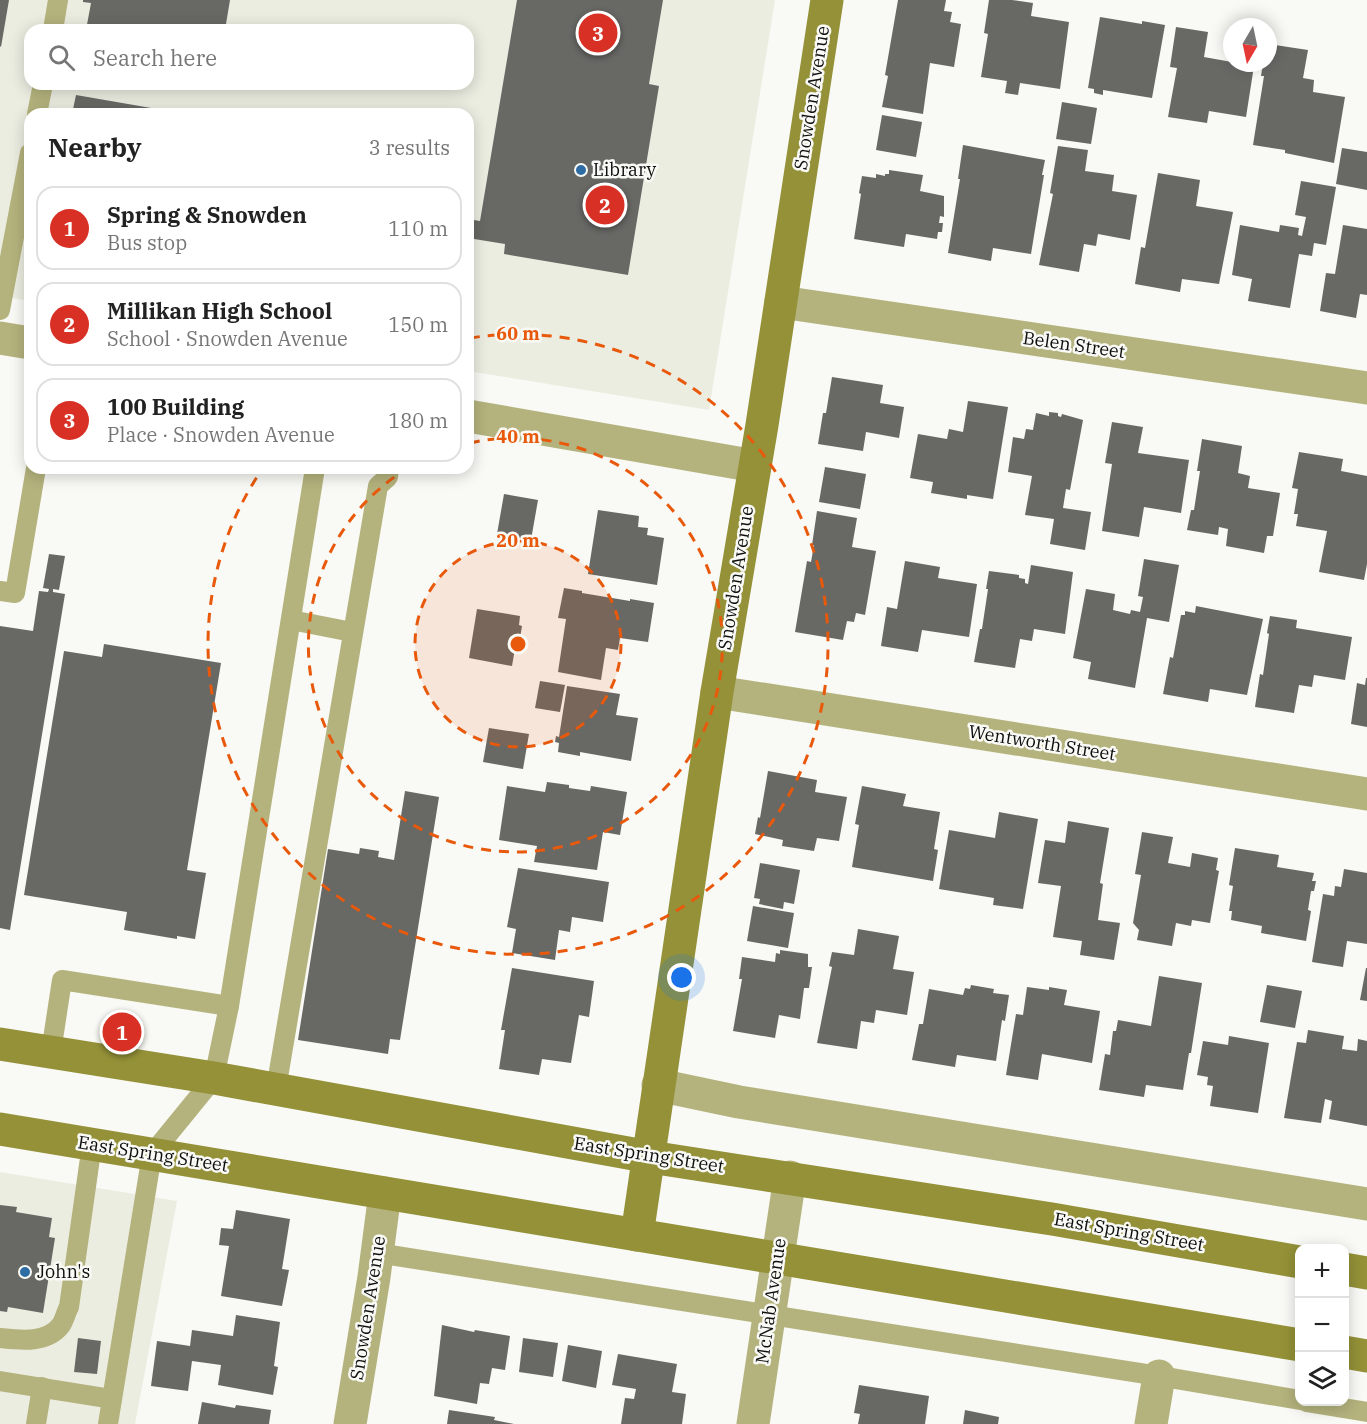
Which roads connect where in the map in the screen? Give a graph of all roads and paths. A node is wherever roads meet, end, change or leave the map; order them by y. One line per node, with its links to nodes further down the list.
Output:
1 (58, 0): 3 (lane)
2 (827, 0): 7 (main road, Snowden Avenue)
3 (53, 24)
4 (42, 90): 5 (lane)
5 (38, 108)
6 (24, 184): 8 (lane)
7 (781, 302): 11 (street, Belen Street); 13 (main road, Snowden Avenue)
8 (0, 310)
9 (0, 338): 10 (street)
10 (24, 342)
11 (1367, 388)
12 (474, 417): 13 (street)
13 (755, 466): 20 (main road, Snowden Avenue)
14 (35, 474): 17 (lane)
15 (314, 474): 18 (lane)
16 (387, 474): 19 (lane)
17 (0, 591)
18 (291, 620): 19 (lane); 22 (lane)
19 (352, 632): 27 (lane)
20 (717, 692): 21 (street, Wentworth Street); 26 (main road, Snowden Avenue)
21 (1367, 794)
22 (229, 1006): 24 (lane); 25 (lane)
23 (0, 1044): 24 (main road, East Spring Street)
24 (51, 1052): 25 (main road, East Spring Street)
25 (214, 1078): 27 (main road, East Spring Street); 30 (lane)
26 (658, 1085): 31 (main road, Snowden Avenue); 34 (street)
27 (276, 1089): 31 (main road, East Spring Street)
28 (0, 1129): 29 (main road, East Spring Street)
29 (92, 1144): 30 (main road, East Spring Street); 42 (lane)
30 (152, 1154): 33 (main road, East Spring Street); 49 (lane)
31 (650, 1157): 32 (main road, East Spring Street); 35 (main road, Snowden Avenue)
32 (790, 1177): 37 (street, McNab Avenue); 38 (main road, East Spring Street)
33 (385, 1193): 35 (main road, East Spring Street); 36 (street, Snowden Avenue)
34 (1367, 1203)
35 (637, 1235): 37 (main road, East Spring Street)
36 (377, 1253): 41 (lane); 55 (street, Snowden Avenue)
37 (777, 1259): 41 (street, McNab Avenue); 43 (main road, East Spring Street)
38 (1295, 1261)
39 (1349, 1270): 40 (main road)
40 (1367, 1273)
41 (770, 1315): 46 (lane); 56 (street, McNab Avenue)
42 (0, 1338)
43 (1295, 1344)
44 (1349, 1353): 45 (main road)
45 (1367, 1356)
46 (1159, 1376): 50 (lane); 57 (street)
47 (0, 1381): 48 (lane)
48 (42, 1388): 49 (lane); 53 (lane)
49 (112, 1399): 54 (lane)
50 (1295, 1399)
51 (1334, 1406): 52 (lane)
52 (1367, 1412)
53 (36, 1424)
54 (108, 1424)
55 (350, 1424)
56 (753, 1424)
57 (1151, 1424)

